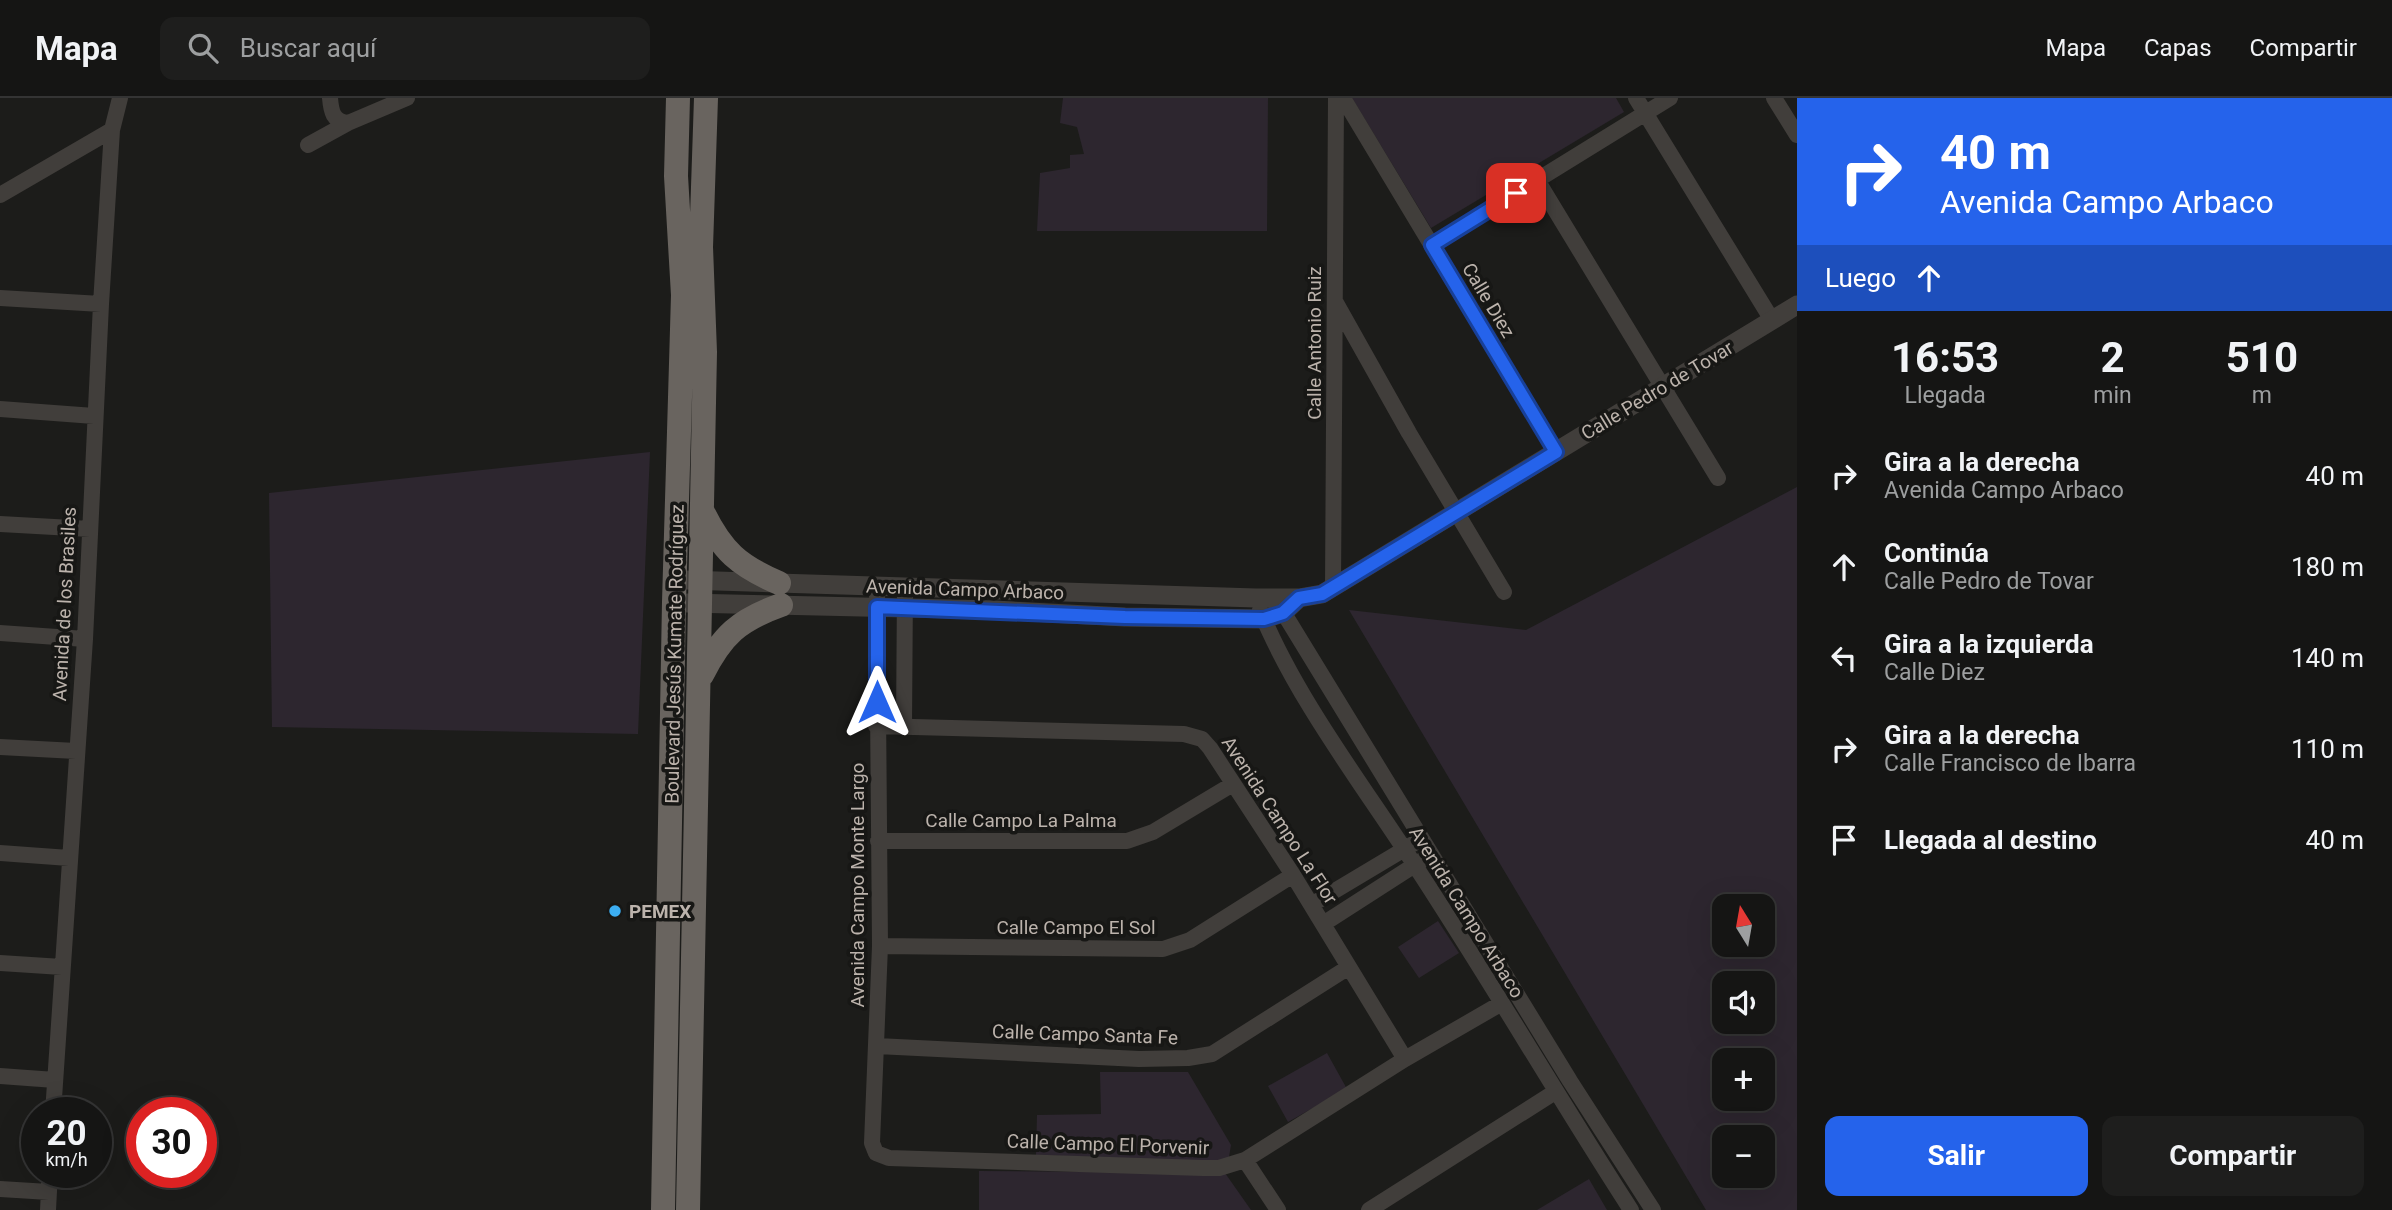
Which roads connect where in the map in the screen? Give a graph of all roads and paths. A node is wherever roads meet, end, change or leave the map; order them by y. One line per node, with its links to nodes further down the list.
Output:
1 (120, 98): 13 (street, Avenida de los Brasiles)
2 (330, 98): 12 (street)
3 (407, 98): 12 (street)
4 (678, 98): 16 (highway, Boulevard Jesús Kumate Rodríguez)
5 (706, 98): 17 (highway, Boulevard Jesús Kumate Rodríguez)
6 (1336, 98): 22 (street, Calle Antonio Ruiz)
7 (1343, 98): 20 (street, Calle Diez)
8 (1636, 98): 11 (street)
9 (1670, 98): 11 (street)
10 (1774, 98): 14 (street)
11 (1645, 114): 18 (street); 25 (street)
12 (348, 123): 15 (street)
13 (113, 130): 19 (street); 23 (street, Avenida de los Brasiles)
14 (1797, 135)
15 (307, 145)
16 (676, 176): 17 (highway); 38 (highway, Boulevard Jesús Kumate Rodríguez)
17 (704, 178): 31 (highway, Boulevard Jesús Kumate Rodríguez)
18 (1537, 180): 20 (street); 26 (street)
19 (0, 195)
20 (1432, 245): 29 (street, Calle Diez)
21 (0, 298): 23 (street)
22 (1335, 300): 32 (street); 37 (street, Calle Antonio Ruiz)
23 (101, 304): 28 (street, Avenida de los Brasiles)
24 (1797, 305): 25 (street, Calle Pedro de Tovar)
25 (1772, 320): 26 (street, Calle Pedro de Tovar)
26 (1663, 387): 29 (street, Calle Pedro de Tovar); 30 (street)
27 (0, 409): 28 (street)
28 (94, 416): 34 (street, Avenida de los Brasiles)
29 (1556, 452): 32 (street, Calle Pedro de Tovar)
30 (1718, 478)
31 (702, 511): 40 (highway, Boulevard Jesús Kumate Rodríguez); 41 (highway)
32 (1457, 512): 37 (street, Calle Pedro de Tovar); 39 (street)
33 (0, 524): 34 (street)
34 (90, 528): 46 (street, Avenida de los Brasiles)
35 (877, 586): 36 (street, Avenida Campo Arbaco); 41 (street, Avenida Campo Arbaco); 42 (street, Avenida Campo Monte Largo)
36 (905, 586): 43 (street, Avenida Campo Arbaco); 44 (street)
37 (1333, 588): 43 (street, Calle Pedro de Tovar)
38 (674, 591): 40 (street, Avenida Campo Arbaco); 80 (highway, Boulevard Jesús Kumate Rodríguez)
39 (1504, 592)
40 (701, 593): 41 (street, Avenida Campo Arbaco); 47 (highway, Boulevard Jesús Kumate Rodríguez)
41 (780, 594): 42 (street, Avenida Campo Arbaco); 47 (highway)
42 (877, 607): 44 (street, Avenida Campo Arbaco); 48 (street, Avenida Campo Monte Largo)
43 (1269, 607): 44 (street, Avenida Campo Arbaco); 53 (street, Avenida Campo Arbaco); 55 (street, Avenida Campo Arbaco)
44 (904, 608): 49 (street)
45 (0, 633): 46 (street)
46 (85, 639): 51 (street, Avenida de los Brasiles)
47 (699, 682): 81 (highway, Boulevard Jesús Kumate Rodríguez)
48 (877, 726): 49 (street, Avenida Campo La Flor); 54 (street, Avenida Campo Monte Largo)
49 (904, 726): 52 (street, Avenida Campo La Flor)
50 (0, 747): 51 (street)
51 (76, 751): 58 (street, Avenida de los Brasiles)
52 (1233, 783): 54 (street, Calle Campo La Palma); 60 (street, Avenida Campo La Flor)
53 (1421, 839): 55 (street); 57 (street, Avenida Campo Arbaco)
54 (878, 841): 63 (street, Avenida Campo Monte Largo)
55 (1404, 848): 59 (street, Avenida Campo Arbaco); 61 (street)
56 (0, 853): 58 (street)
57 (1431, 856): 59 (street); 85 (street, Avenida Campo Arbaco)
58 (69, 858): 65 (street, Avenida de los Brasiles)
59 (1415, 864): 62 (street); 67 (street, Avenida Campo Arbaco)
60 (1293, 875): 61 (street, Avenida Campo La Flor); 63 (street, Calle Campo El Sol)
61 (1311, 905): 62 (street, Avenida Campo La Flor)
62 (1323, 924): 66 (street, Avenida Campo La Flor)
63 (880, 946): 68 (street, Avenida Campo Monte Largo)
64 (0, 963): 65 (street)
65 (62, 967): 71 (street, Avenida de los Brasiles)
66 (1349, 967): 68 (street, Calle Campo Santa Fe); 69 (street, Avenida Campo La Flor)
67 (1502, 1003): 69 (street, Calle Campo El Porvenir); 72 (street, Avenida Campo Arbaco)
68 (877, 1046): 74 (street, Avenida Campo Monte Largo)
69 (1405, 1059): 75 (street, Calle Campo El Porvenir)
70 (0, 1076): 71 (street)
71 (55, 1080): 73 (street, Avenida de los Brasiles)
72 (1555, 1092): 83 (street); 84 (street, Avenida Campo Arbaco)
73 (54, 1097)
74 (872, 1143): 75 (street, Calle Campo El Porvenir)
75 (1245, 1160): 82 (street)
76 (49, 1188): 78 (street)
77 (0, 1189): 78 (street)
78 (49, 1192): 79 (street)
79 (48, 1210)
80 (663, 1210)
81 (688, 1210)
82 (1278, 1210)
83 (1369, 1210)
84 (1631, 1210)
85 (1653, 1210)

